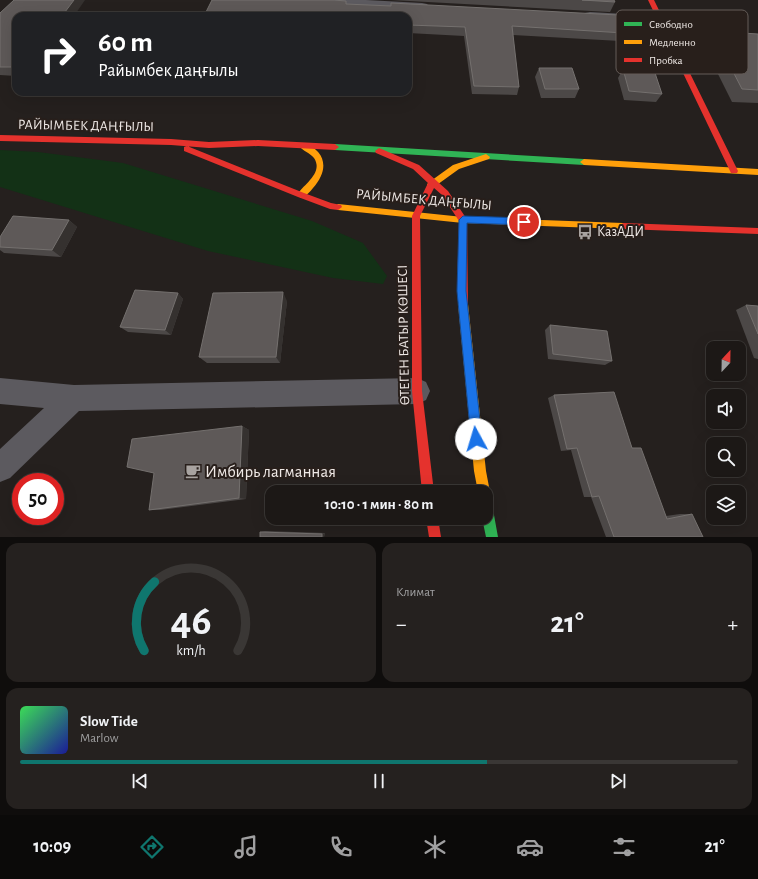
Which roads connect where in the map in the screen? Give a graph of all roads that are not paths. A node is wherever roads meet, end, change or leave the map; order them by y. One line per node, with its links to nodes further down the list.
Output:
1 (285, 0): 3 (street)
2 (651, 0): 4 (main road)
3 (437, 8)
4 (656, 10)
5 (580, 15): 6 (street)
6 (616, 17)
7 (686, 74): 13 (main road)
8 (0, 138): 9 (main road, РАЙЫМБЕК ДАҢҒЫЛЫ)
9 (172, 142): 10 (main road, РАЙЫМБЕК ДАҢҒЫЛЫ); 16 (main road, РАЙЫМБЕК ДАҢҒЫЛЫ)
10 (303, 146): 11 (main road, РАЙЫМБЕК ДАҢҒЫЛЫ); 16 (main road)
11 (378, 150): 12 (main road, РАЙЫМБЕК ДАҢҒЫЛЫ); 15 (main road)
12 (486, 157): 13 (main road, РАЙЫМБЕК ДАҢҒЫЛЫ); 15 (main road, ӨТЕГЕН БАТЫР КӨШЕСІ)
13 (734, 171): 14 (main road, РАЙЫМБЕК ДАҢҒЫЛЫ)
14 (758, 172)
15 (435, 183): 17 (main road, ӨТЕГЕН БАТЫР КӨШЕСІ); 18 (main road)
16 (301, 195): 17 (main road, РАЙЫМБЕК ДАҢҒЫЛЫ)
17 (416, 216): 18 (main road, РАЙЫМБЕК ДАҢҒЫЛЫ); 21 (main road, ӨТЕГЕН БАТЫР КӨШЕСІ)
18 (463, 220): 19 (main road, РАЙЫМБЕК ДАҢҒЫЛЫ); 25 (main road)
19 (758, 230)
20 (0, 391): 22 (street)
21 (417, 391): 22 (street); 24 (main road, ӨТЕГЕН БАТЫР КӨШЕСІ)
22 (74, 398): 23 (street)
23 (0, 468)
24 (427, 485)
25 (483, 485)
26 (433, 525): 28 (main road)
27 (490, 525): 29 (main road)
28 (435, 537)
29 (492, 537)

